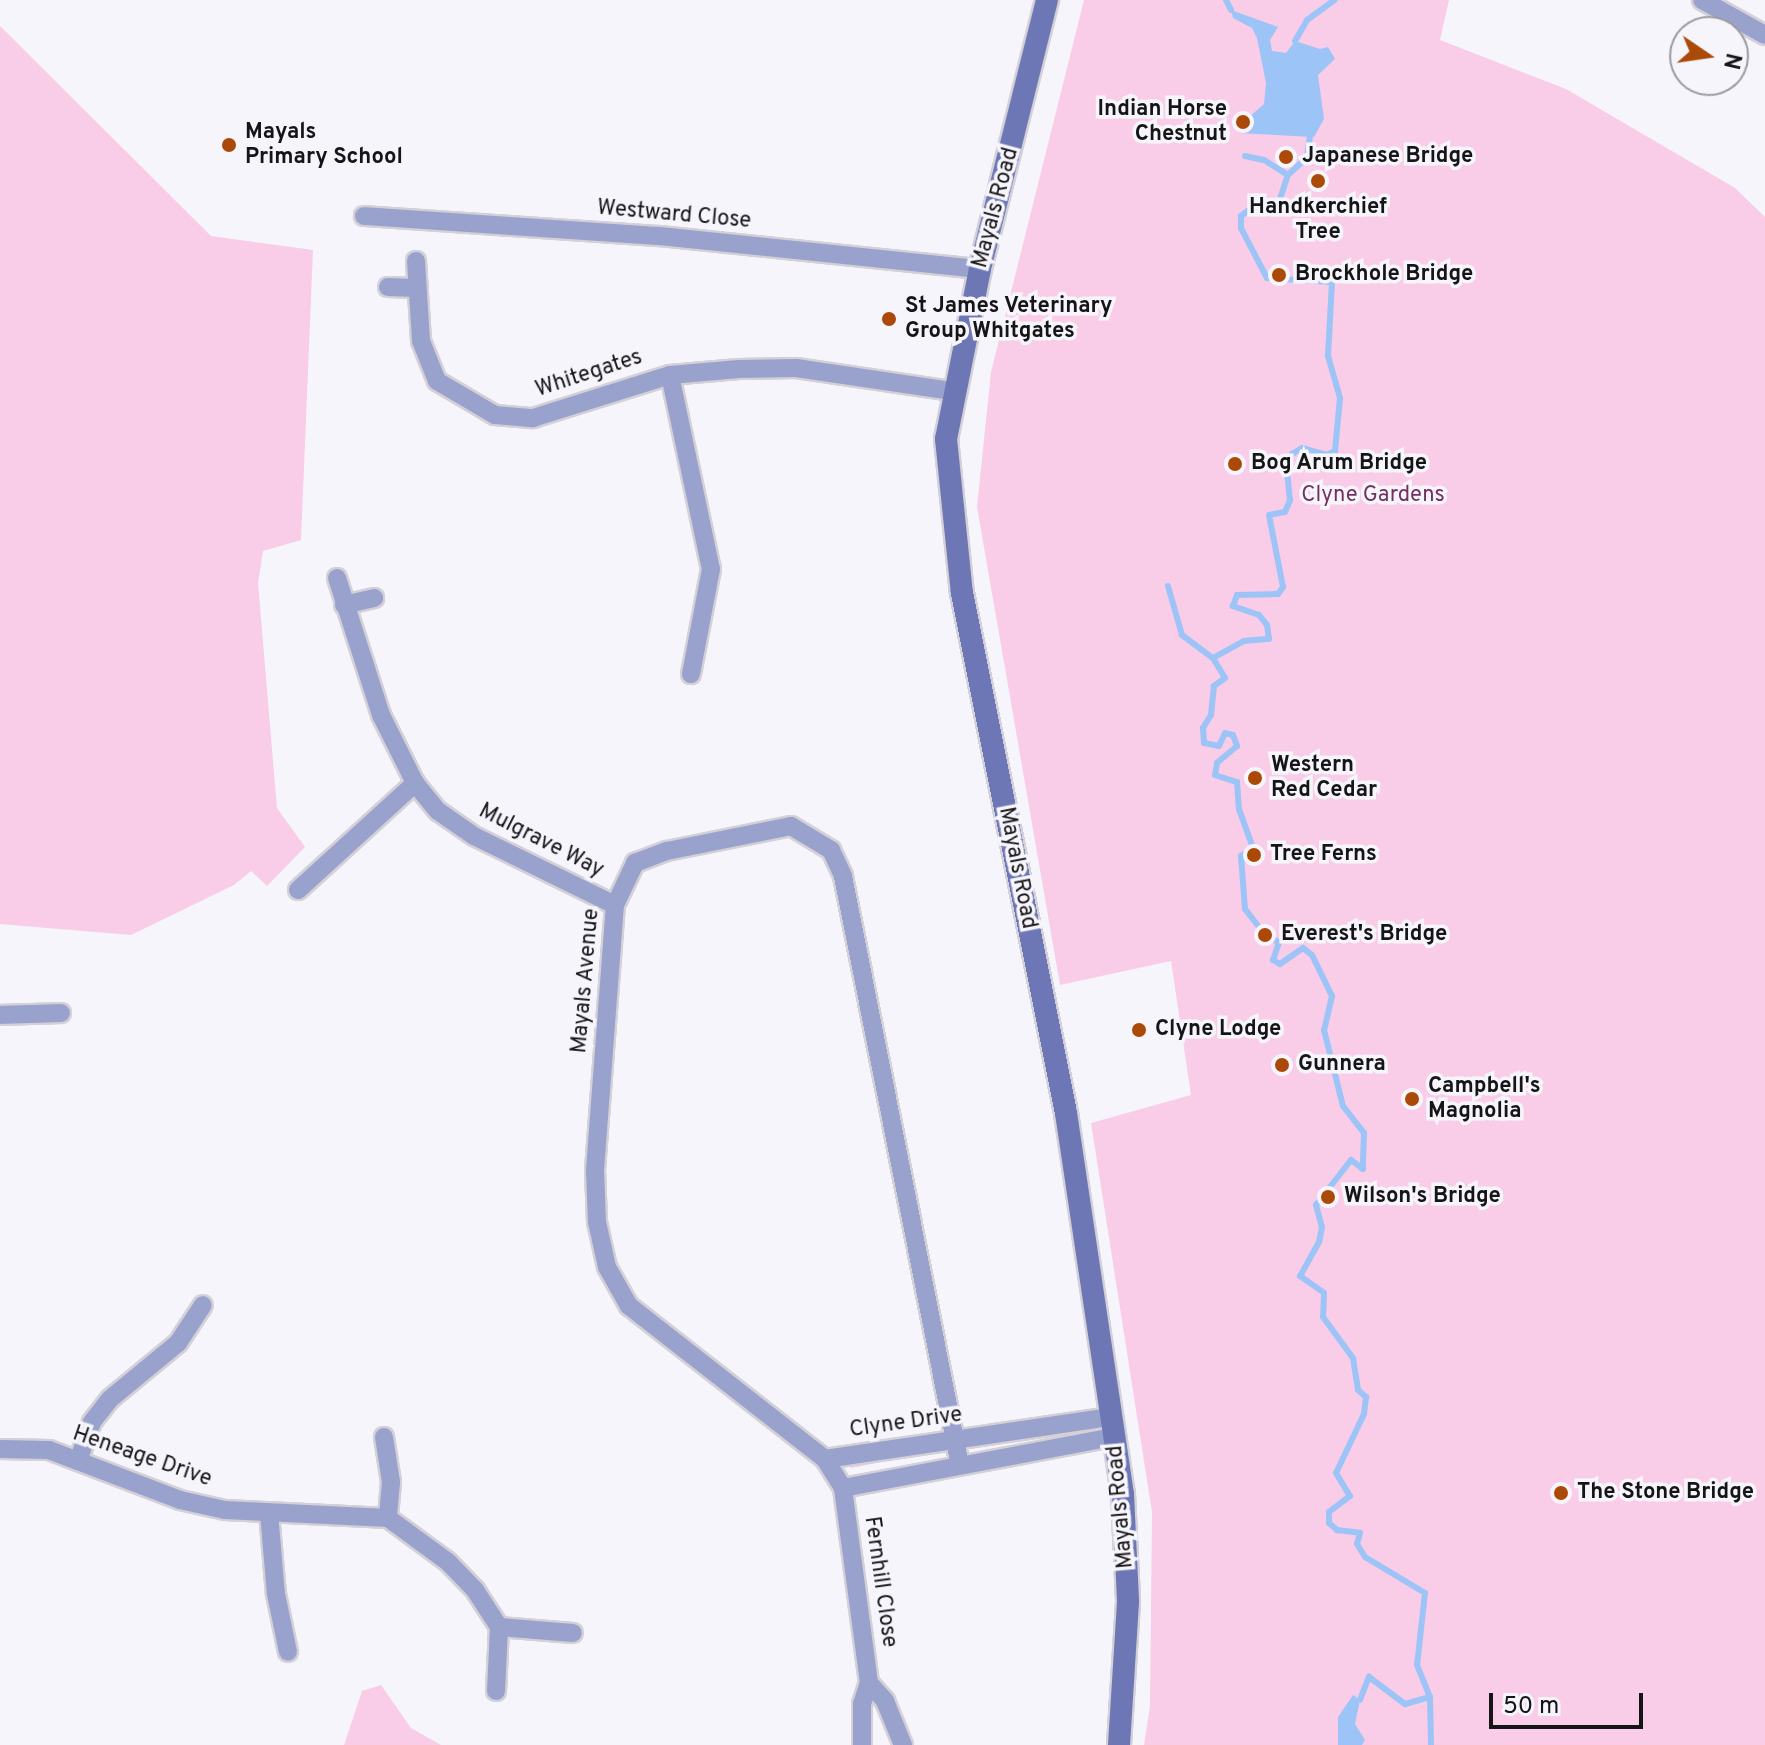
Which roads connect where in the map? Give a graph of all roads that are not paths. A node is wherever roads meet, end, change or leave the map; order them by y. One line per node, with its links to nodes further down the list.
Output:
1 (1047, 0): 6 (main road, Mayals Road)
2 (1702, 0): 3 (street)
3 (1765, 35)
4 (364, 216): 6 (street, Westward Close)
5 (416, 261): 8 (street, Whitegates)
6 (980, 269): 10 (main road, Mayals Road)
7 (388, 287): 8 (street)
8 (415, 288): 9 (street, Whitegates)
9 (670, 375): 10 (street, Whitegates); 14 (street, Whitegates)
10 (952, 391): 21 (main road, Mayals Road)
11 (337, 578): 13 (street, Mulgrave Way)
12 (374, 598): 13 (street)
13 (344, 605): 15 (street, Mulgrave Way)
14 (691, 674)
15 (415, 783): 16 (street); 17 (street, Mulgrave Way)
16 (298, 890)
17 (615, 905): 23 (street, Mayals Avenue); 25 (street, Mayals Avenue)
18 (61, 1013): 19 (street)
19 (0, 1015)
20 (203, 1305): 26 (street)
21 (1113, 1427): 23 (street, Clyne Drive); 27 (street); 38 (main road, Mayals Road)
22 (384, 1437): 30 (street)
23 (954, 1440): 25 (street, Clyne Drive); 27 (street, Mayals Avenue)
24 (0, 1449): 26 (street, Heneage Drive)
25 (825, 1459): 28 (street, Clyne Drive)
26 (78, 1461): 29 (street, Heneage Drive)
27 (960, 1466): 28 (street)
28 (843, 1488): 34 (street, Fernhill Close)
29 (269, 1513): 30 (street, Heneage Drive); 33 (street)
30 (388, 1518): 31 (street)
31 (499, 1627): 32 (street); 35 (street)
32 (573, 1633)
33 (288, 1652)
34 (869, 1683): 36 (street, Fernhill Close); 37 (street, Fernhill Close)
35 (496, 1691)
36 (862, 1745)
37 (903, 1745)
38 (1119, 1745)

